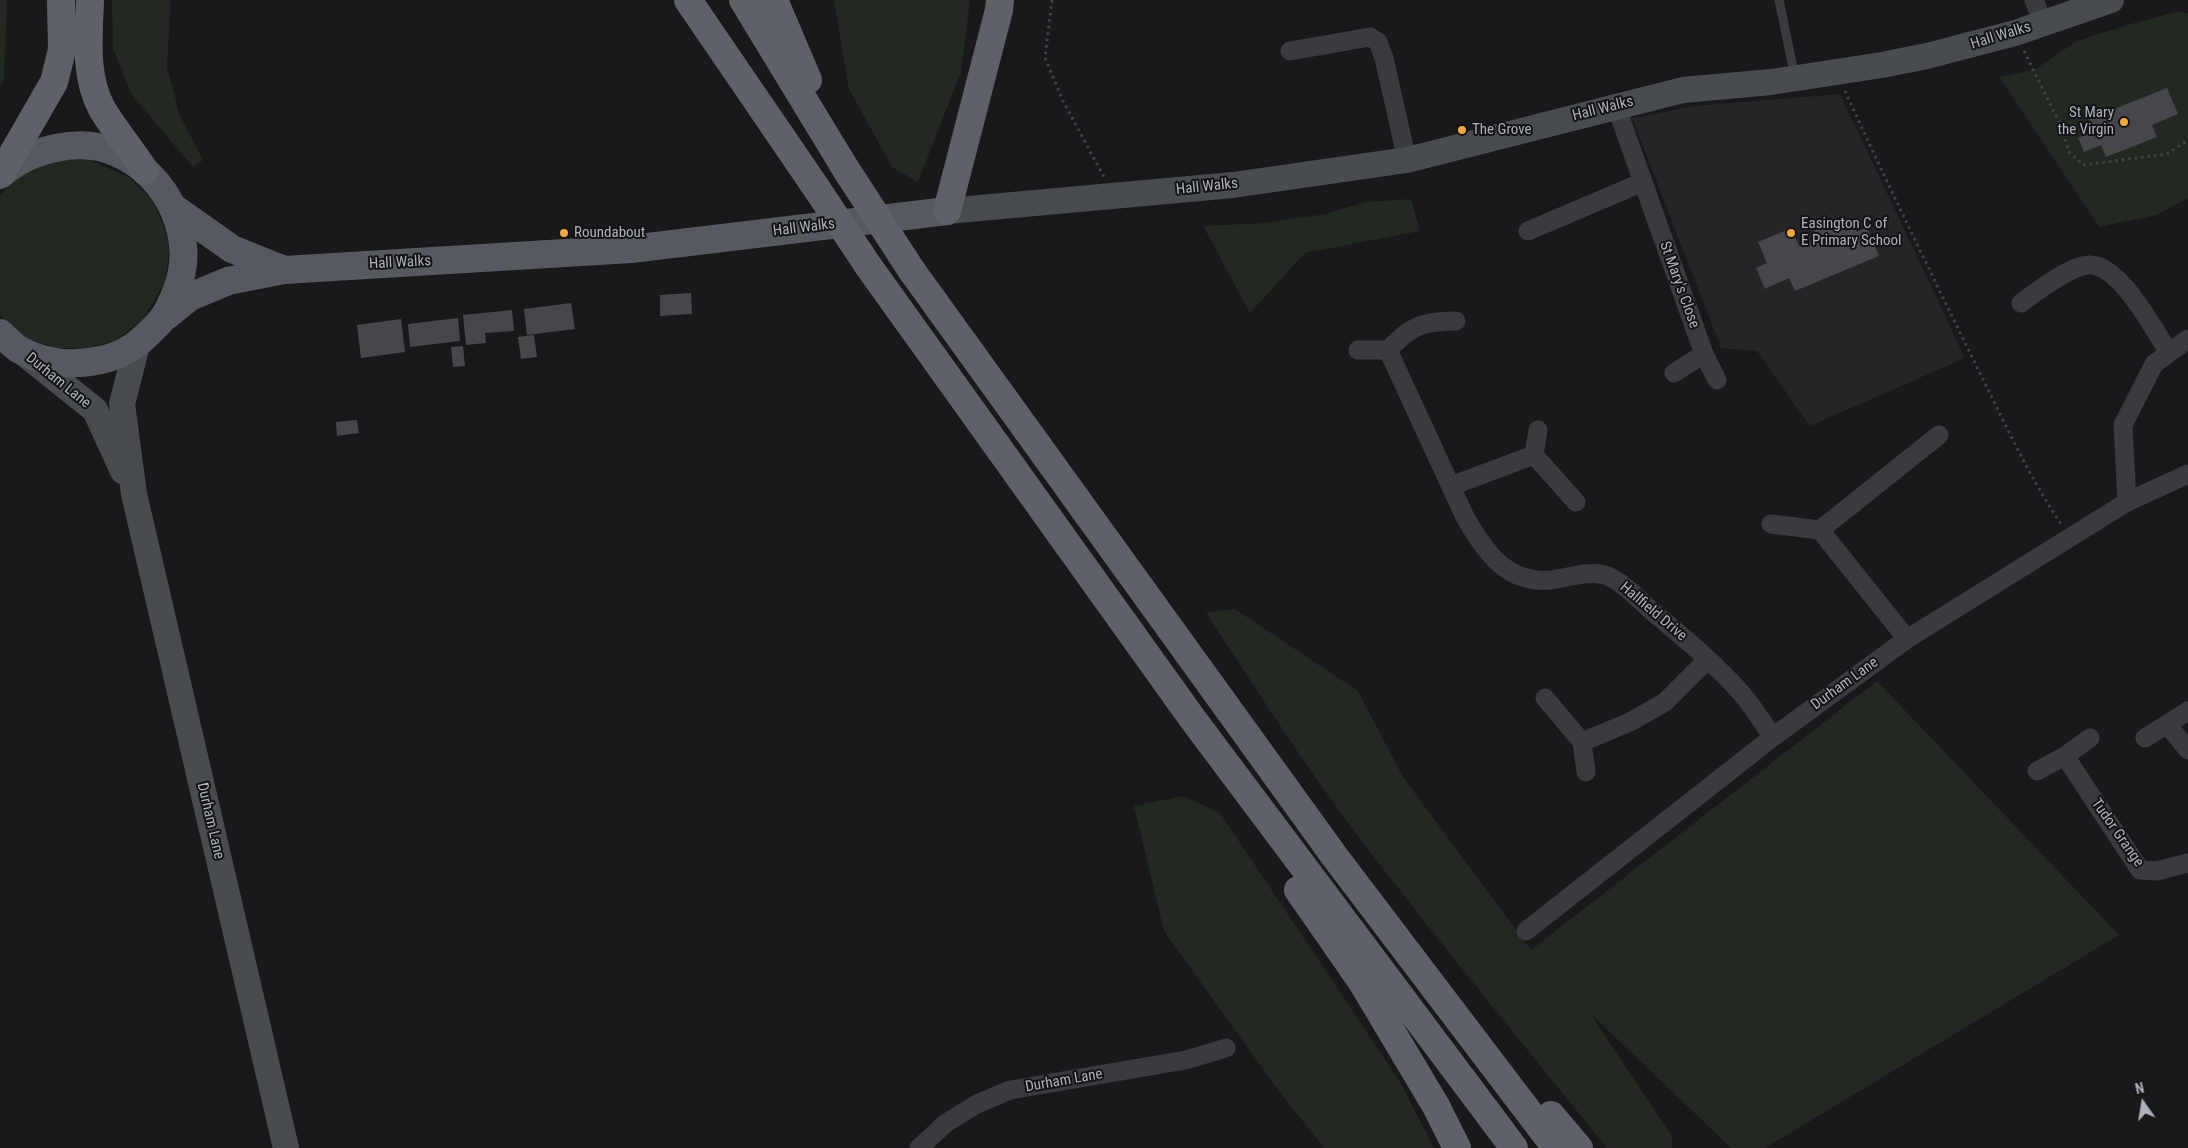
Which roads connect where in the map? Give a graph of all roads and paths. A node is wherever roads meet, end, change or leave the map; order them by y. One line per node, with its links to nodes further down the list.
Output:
1 (62, 0): 21 (highway)
2 (90, 0): 19 (highway)
3 (688, 0): 23 (highway)
4 (704, 0): 23 (highway)
5 (743, 0): 20 (highway)
6 (774, 0): 20 (highway)
7 (1000, 0): 26 (highway)
8 (1052, 0): 24 (path)
9 (1779, 0): 15 (lane)
10 (2111, 0): 11 (main road, Hall Walks)
11 (2039, 11): 12 (main road, Hall Walks)
12 (2015, 33): 14 (main road, Hall Walks); 17 (path)
13 (1290, 51): 18 (street)
14 (1837, 73): 15 (main road, Hall Walks); 51 (path)
15 (1796, 78): 16 (main road, Hall Walks)
16 (1616, 106): 18 (main road, Hall Walks); 22 (street, St Mary's Close)
17 (2188, 140)
18 (1407, 160): 24 (main road, Hall Walks)
19 (145, 171): 21 (main road); 25 (main road)
20 (847, 171): 66 (highway, bridge)
21 (0, 175)
22 (1643, 182): 27 (street); 38 (street, St Mary's Close)
23 (817, 189): 56 (highway, bridge)
24 (1115, 197): 26 (main road, Hall Walks)
25 (174, 208): 28 (main road, Hall Walks); 30 (main road)
26 (947, 211): 28 (main road, Hall Walks)
27 (1528, 231)
28 (284, 270): 30 (main road, Hall Walks)
29 (2021, 302): 37 (street)
30 (165, 317): 34 (main road, Hall Walks)
31 (1456, 321): 36 (street)
32 (2188, 339): 37 (street)
33 (10, 341): 34 (main road, Hall Walks); 46 (main road, Durham Lane)
34 (137, 345): 46 (main road, Durham Lane)
35 (1358, 350): 36 (street)
36 (1388, 350): 45 (street, Hallfield Drive)
37 (2169, 353): 48 (street)
38 (1704, 354): 39 (street); 40 (street, St Mary's Close)
39 (1674, 373)
40 (1717, 380)
41 (1538, 430): 43 (street)
42 (1939, 435): 50 (street)
43 (1534, 455): 45 (street); 47 (street)
44 (2188, 474): 48 (street, Durham Lane)
45 (1451, 486): 53 (street, Hallfield Drive)
46 (134, 494): 70 (main road, Durham Lane)
47 (1576, 502)
48 (2127, 502): 51 (street, Durham Lane)
49 (1771, 524): 50 (street)
50 (1820, 530): 52 (street)
51 (2070, 537): 52 (street, Durham Lane)
52 (1907, 639): 58 (street, Durham Lane)
53 (1707, 660): 58 (street, Hallfield Drive); 61 (street)
54 (1545, 698): 61 (street)
55 (2188, 711): 57 (street)
56 (1192, 718): 72 (highway); 73 (highway)
57 (2167, 724): 60 (street); 62 (street)
58 (1773, 737): 68 (street, Durham Lane)
59 (2090, 738): 63 (street)
60 (2145, 738)
61 (1582, 742): 65 (street)
62 (2188, 750)
63 (2065, 756): 64 (street); 67 (street, Tudor Grange)
64 (2037, 771)
65 (1586, 772)
66 (1335, 857): 74 (highway); 75 (highway)
67 (2188, 863)
68 (1526, 931)
69 (1226, 1048): 71 (street, Durham Lane)
70 (286, 1148)
71 (919, 1148)
72 (1457, 1148)
73 (1514, 1148)
74 (1556, 1148)
75 (1579, 1148)

